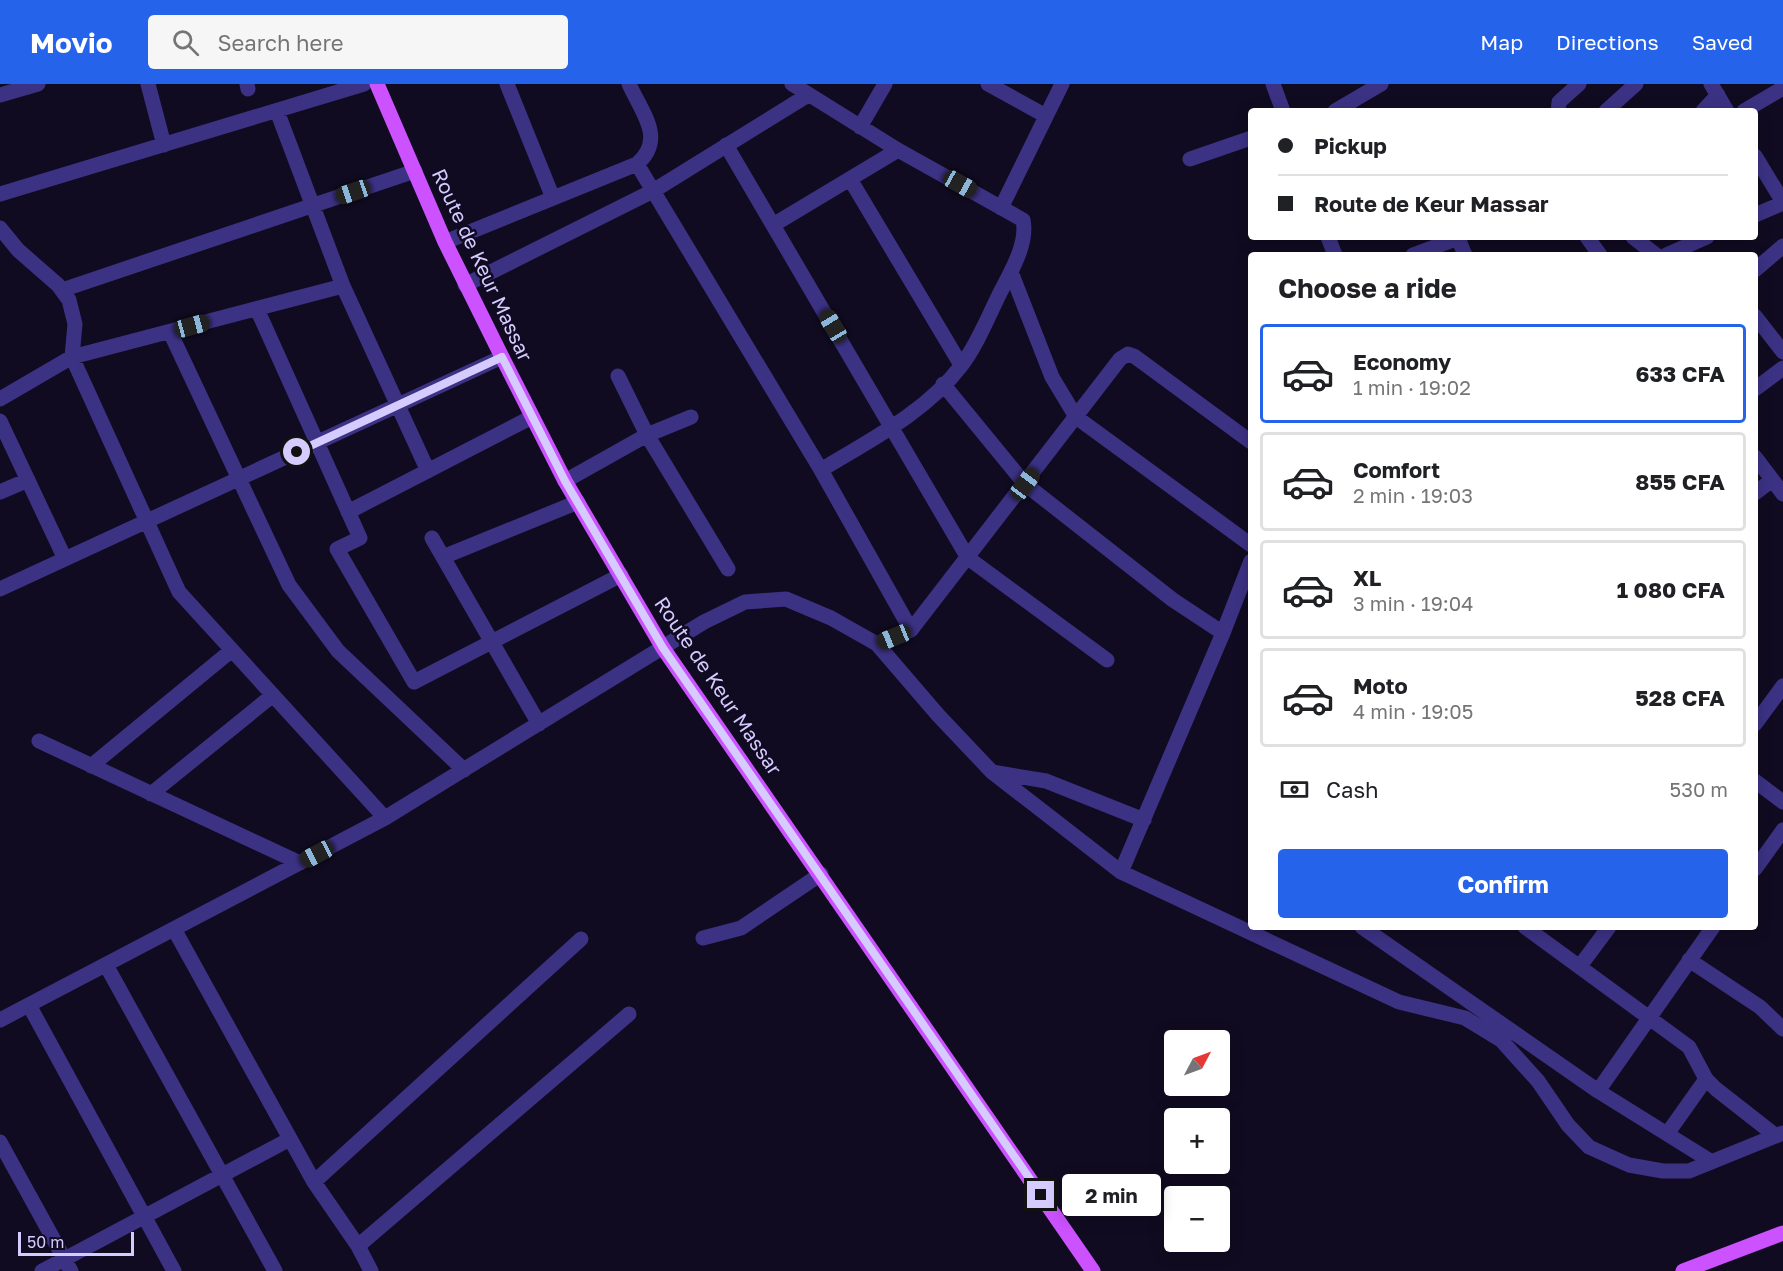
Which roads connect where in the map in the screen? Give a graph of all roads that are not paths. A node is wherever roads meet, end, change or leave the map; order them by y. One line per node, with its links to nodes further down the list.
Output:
1 (38, 84): 17 (street)
2 (148, 84): 30 (street)
3 (364, 84): 26 (street)
4 (377, 84): 36 (main road, Route de Keur Massar)
5 (507, 84): 40 (street)
6 (629, 84): 35 (street)
7 (792, 84): 18 (street)
8 (885, 84): 28 (street)
9 (988, 84): 27 (street)
10 (1062, 84): 27 (street)
11 (1273, 84): 19 (street)
12 (1381, 84): 20 (street)
13 (1579, 84): 21 (street)
14 (1636, 84): 22 (street)
15 (1783, 88): 25 (street)
16 (1714, 90): 23 (street); 24 (street)
17 (0, 95)
18 (808, 95): 28 (street); 31 (street)
19 (1282, 108)
20 (1340, 108)
21 (1558, 108)
22 (1609, 108)
23 (1705, 108)
24 (1725, 108)
25 (1749, 108)
26 (277, 111): 30 (street); 42 (street)
27 (1046, 116): 43 (street)
28 (860, 127): 32 (street)
29 (1248, 139): 33 (street)
30 (164, 145): 39 (street)
31 (726, 146): 38 (street); 45 (street)
32 (898, 150): 37 (street); 43 (street)
33 (1190, 159)
34 (1758, 161): 41 (street)
35 (637, 164): 38 (street); 40 (street)
36 (415, 171): 42 (street); 50 (main road, Route de Keur Massar)
37 (850, 179): 45 (street); 66 (street)
38 (653, 191): 57 (street); 82 (street)
39 (0, 194)
40 (554, 198): 50 (street)
41 (1783, 202): 44 (street)
42 (313, 206): 58 (street); 59 (street)
43 (1001, 208): 56 (street)
44 (1758, 214)
45 (773, 225): 77 (street)
46 (0, 228): 59 (street)
47 (1454, 240): 52 (street)
48 (1636, 240): 53 (street)
49 (1700, 240): 54 (street)
50 (445, 242): 57 (main road, Route de Keur Massar)
51 (1783, 246): 55 (street)
52 (1421, 252)
53 (1652, 252)
54 (1673, 252)
55 (1758, 267)
56 (1011, 272): 66 (street); 75 (street)
57 (465, 285): 65 (main road, Route de Keur Massar)
58 (343, 286): 60 (street); 72 (street)
59 (62, 290): 64 (street)
60 (257, 309): 62 (street); 80 (street)
61 (1758, 320): 63 (street)
62 (170, 332): 64 (street); 84 (street)
63 (1783, 352)
64 (72, 357): 71 (street); 94 (street)
65 (502, 357): 72 (street); 73 (main road, Route de Keur Massar)
66 (961, 365): 69 (street)
67 (1783, 368): 70 (street)
68 (618, 376): 78 (street)
69 (944, 384): 77 (street); 88 (street)
70 (1758, 387)
71 (0, 399)
72 (398, 405): 80 (street); 83 (street)
73 (532, 417): 83 (street); 87 (main road, Route de Keur Massar)
74 (691, 417): 78 (street)
75 (1076, 417): 79 (street); 88 (street); 96 (street)
76 (0, 421): 85 (street)
77 (892, 427): 82 (street); 98 (street)
78 (647, 435): 87 (street); 100 (street)
79 (1248, 440)
80 (317, 443): 84 (street); 93 (street)
81 (1758, 461): 86 (street)
82 (821, 470): 104 (street)
83 (428, 471): 93 (street)
84 (239, 479): 94 (street); 117 (street)
85 (28, 480): 90 (street); 99 (street)
86 (1772, 480): 89 (street); 91 (street)
87 (565, 481): 92 (main road, Route de Keur Massar)
88 (1025, 484): 98 (street); 105 (street)
89 (1758, 491)
90 (0, 492)
91 (1783, 494)
92 (578, 502): 97 (street); 102 (main road, Route de Keur Massar)
93 (348, 512): 106 (street)
94 (147, 521): 99 (street); 109 (street)
95 (432, 538): 97 (street)
96 (1248, 543)
97 (443, 557): 106 (street)
98 (968, 558): 104 (street); 110 (street)
99 (65, 559): 103 (street)
100 (728, 569)
101 (1248, 569): 105 (street)
102 (621, 575): 106 (street); 108 (main road, Route de Keur Massar)
103 (0, 590)
104 (911, 630): 107 (street)
105 (1223, 633): 123 (street)
106 (491, 642): 114 (street)
107 (877, 644): 108 (street); 118 (street)
108 (663, 648): 114 (street); 128 (main road, Route de Keur Massar)
109 (232, 650): 112 (street); 116 (street)
110 (1107, 660)
111 (1783, 686): 113 (street)
112 (273, 695): 120 (street); 122 (street)
113 (1758, 720)
114 (538, 724): 117 (street)
115 (39, 741): 116 (street)
116 (91, 766): 120 (street)
117 (464, 770): 122 (street)
118 (992, 772): 123 (street); 127 (street)
119 (1758, 783): 121 (street)
120 (151, 794): 125 (street)
121 (1783, 802)
122 (385, 818): 125 (street)
123 (1144, 820): 127 (street)
124 (1783, 830): 126 (street)
125 (300, 863): 129 (street)
126 (1758, 865)
127 (1121, 872): 150 (street)
128 (820, 874): 134 (street); 161 (main road, Route de Keur Massar)
129 (174, 929): 137 (street); 148 (street)
130 (1529, 930): 138 (street)
131 (1607, 930): 138 (street)
132 (1711, 930): 136 (street)
133 (1380, 932): 145 (street)
134 (703, 938)
135 (580, 939): 152 (street)
136 (1689, 960): 141 (street); 143 (street)
137 (106, 965): 139 (street); 151 (street)
138 (1580, 966): 141 (street)
139 (29, 1005): 142 (street); 153 (street)
140 (629, 1014): 155 (street)
141 (1650, 1016): 144 (street); 145 (street)
142 (0, 1020)
143 (1783, 1029)
144 (1706, 1079): 146 (street); 147 (street)
145 (1598, 1091): 146 (street)
146 (1668, 1134): 150 (street)
147 (1780, 1134): 150 (street)
148 (290, 1139): 151 (street); 152 (street)
149 (2, 1150): 156 (street)
150 (1712, 1162)
151 (222, 1175): 153 (street); 159 (street)
152 (314, 1182): 155 (street)
153 (144, 1217): 156 (street); 158 (street)
154 (1783, 1233): 162 (main road)
155 (358, 1246): 160 (street)
156 (68, 1265): 157 (street)
157 (42, 1271)
158 (174, 1271)
159 (275, 1271)
160 (371, 1271)
161 (1093, 1271)
162 (1683, 1271)

